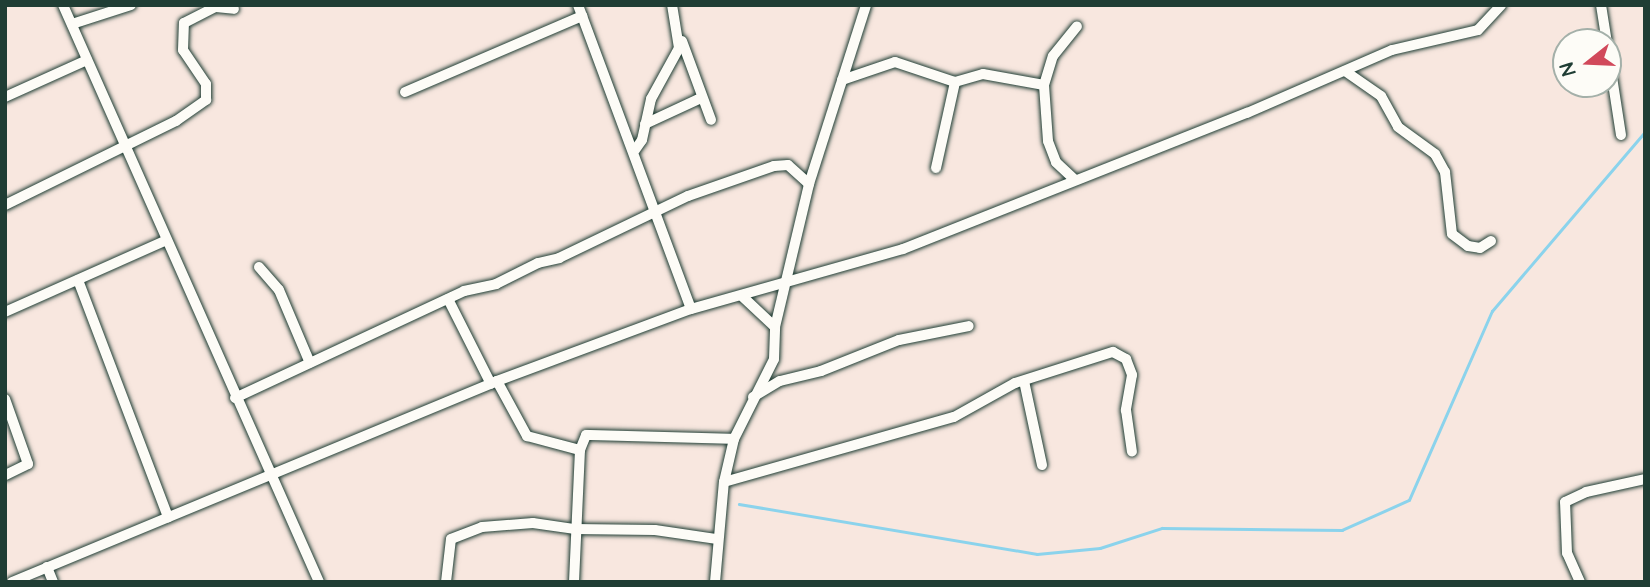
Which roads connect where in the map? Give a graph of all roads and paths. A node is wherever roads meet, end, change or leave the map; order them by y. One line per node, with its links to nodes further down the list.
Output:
1 (63, 5): 10 (street)
2 (131, 5): 10 (street)
3 (578, 5): 9 (street)
4 (672, 5): 13 (street)
5 (866, 5): 16 (street)
6 (1501, 5): 15 (street)
7 (1601, 5): 12 (street)
8 (234, 9): 26 (street)
9 (582, 16): 19 (street); 27 (street)
10 (72, 24): 14 (street)
11 (1077, 26): 18 (street)
12 (1604, 28)
13 (680, 37): 21 (street); 24 (street)
14 (88, 60): 20 (street); 26 (street)
15 (1345, 71): 29 (street); 34 (street)
16 (842, 80): 17 (street); 30 (street)
17 (955, 82): 18 (street); 28 (street)
18 (1044, 85): 29 (street)
19 (405, 92)
20 (5, 97)
21 (701, 97): 23 (street); 24 (street)
22 (1615, 98): 25 (street)
23 (711, 120)
24 (645, 124): 27 (street)
25 (1621, 135)
26 (126, 145): 31 (street); 33 (street)
27 (635, 150): 32 (street)
28 (936, 168)
29 (1074, 180): 36 (street)
30 (809, 184): 32 (street); 36 (street)
31 (5, 205)
32 (658, 213): 39 (street); 40 (street)
33 (167, 240): 37 (street); 47 (street)
34 (1491, 241)
35 (259, 267): 44 (street)
36 (787, 279): 38 (street); 43 (street)
37 (78, 281): 41 (street); 58 (street)
38 (743, 297): 40 (street); 43 (street)
39 (448, 299): 44 (street); 46 (street)
40 (691, 309): 46 (street)
41 (5, 312)
42 (969, 326): 49 (street)
43 (775, 327): 49 (street)
44 (310, 363): 47 (street)
45 (1024, 381): 52 (street); 53 (street); 57 (street)
46 (494, 383): 51 (street); 55 (street)
47 (235, 398): 55 (street)
48 (5, 399): 54 (street)
49 (750, 399): 50 (street)
50 (734, 439): 51 (street); 57 (street)
51 (580, 450): 59 (street)
52 (1132, 452)
53 (1042, 465)
54 (5, 475)
55 (268, 476): 58 (street); 64 (street)
56 (1645, 479): 68 (street)
57 (724, 482): 60 (street)
58 (168, 517): 61 (street)
59 (574, 529): 60 (street); 65 (street); 66 (street)
60 (718, 539): 67 (street)
61 (47, 567): 62 (street); 63 (street)
62 (12, 582)
63 (53, 582)
64 (320, 582)
65 (446, 582)
66 (574, 582)
67 (715, 582)
68 (1580, 582)

